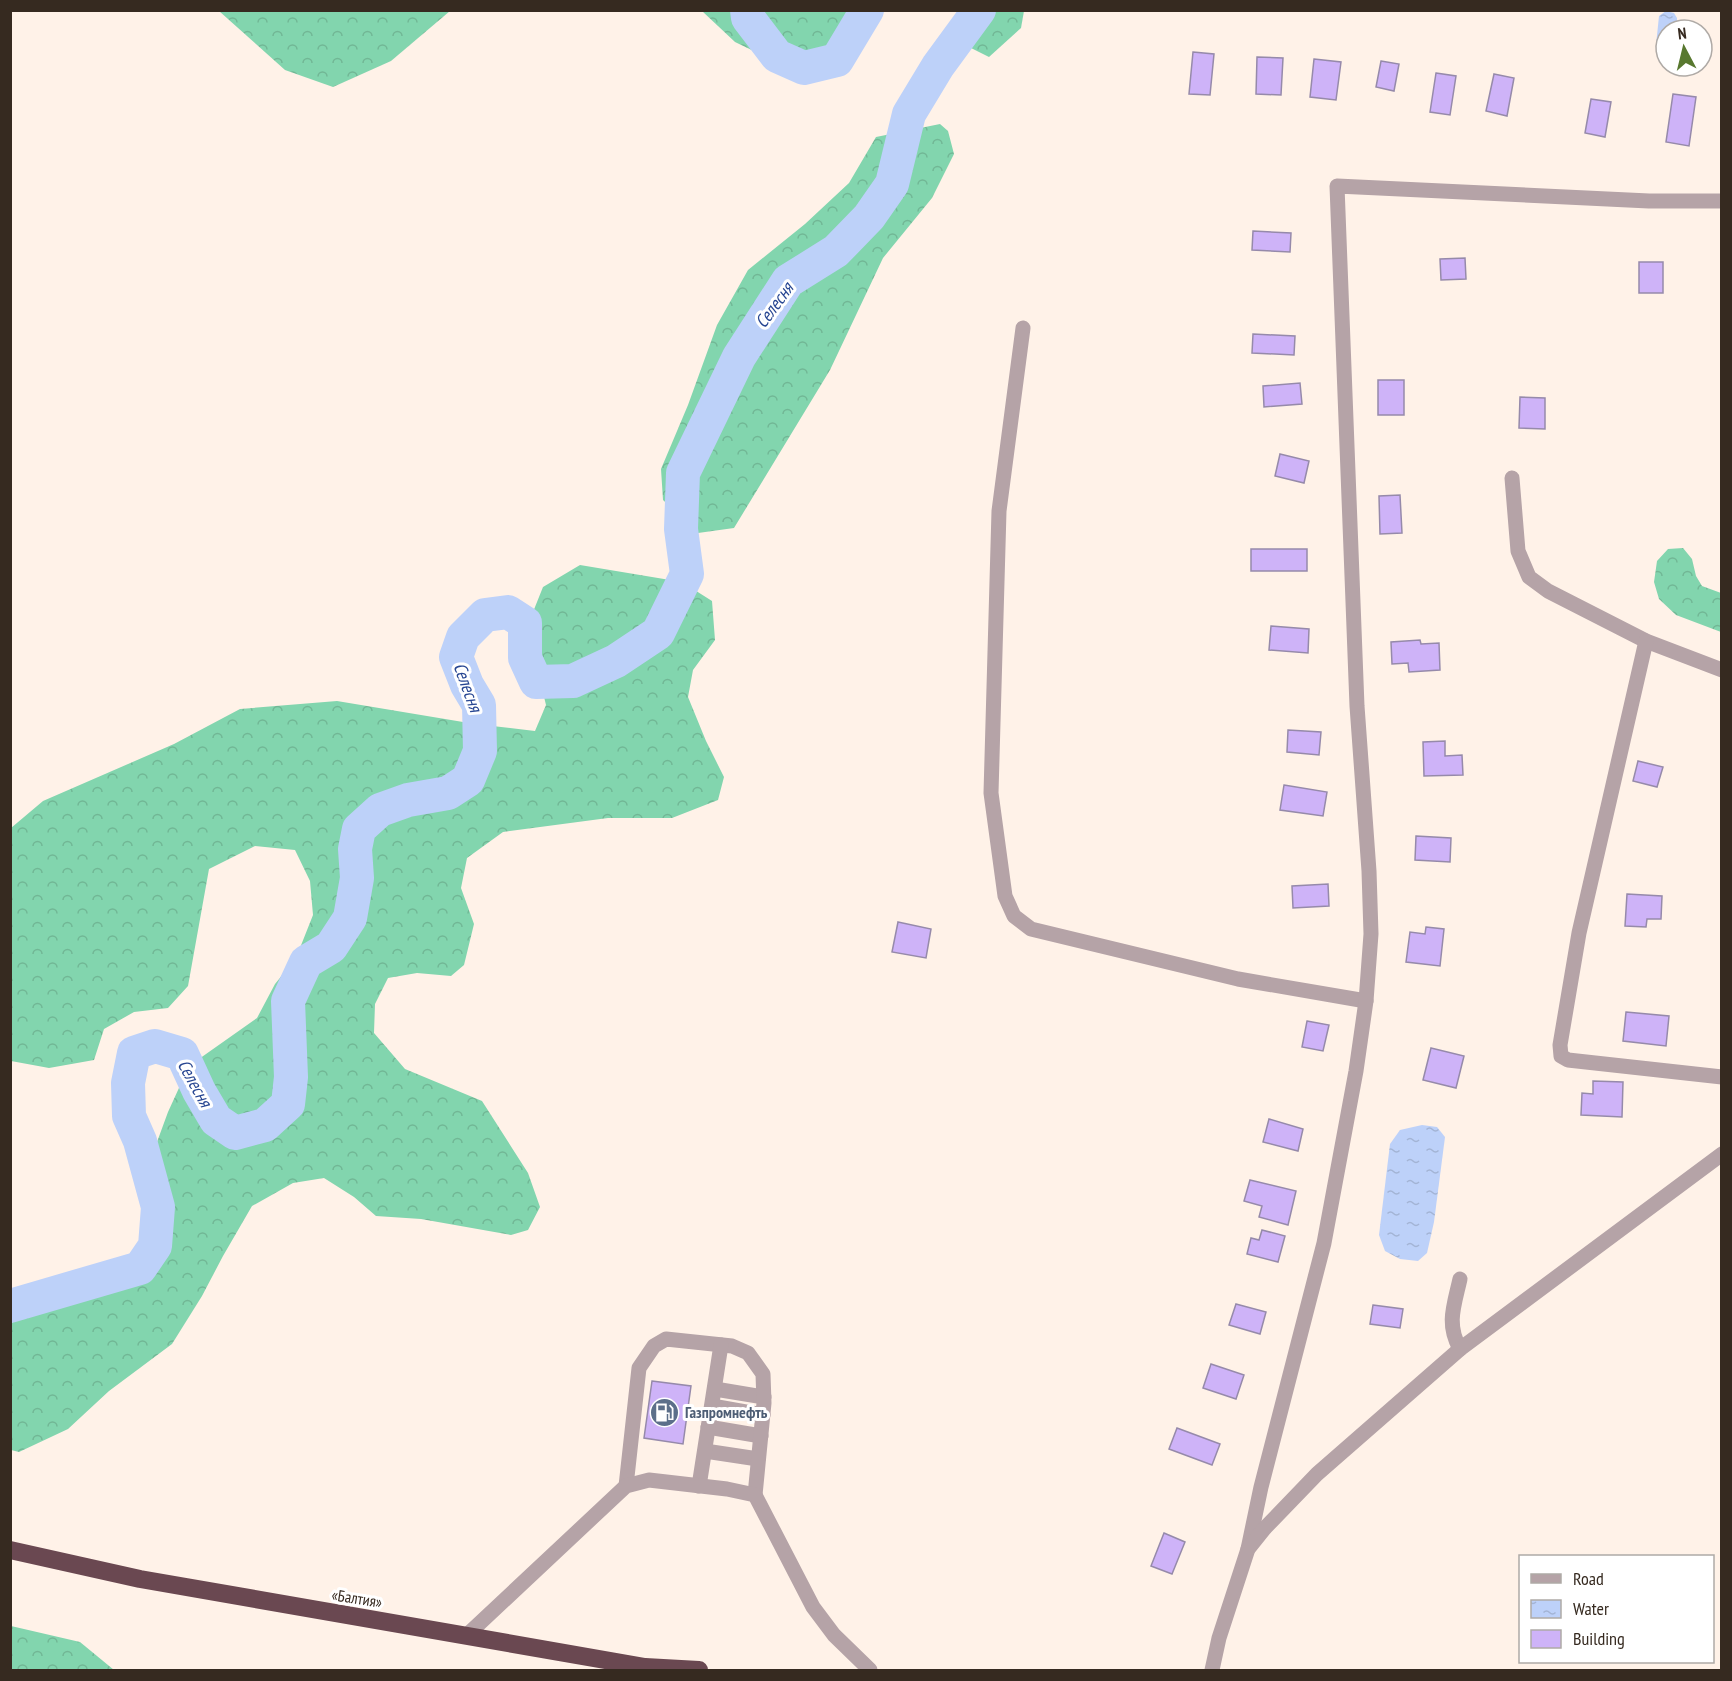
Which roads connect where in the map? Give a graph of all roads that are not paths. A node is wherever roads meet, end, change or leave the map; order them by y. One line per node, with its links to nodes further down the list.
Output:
1 (1722, 201): 6 (street)
2 (1023, 328): 6 (street)
3 (1512, 478): 4 (street)
4 (1646, 641): 5 (street); 7 (street)
5 (1722, 670)
6 (1366, 1001): 23 (street)
7 (1722, 1077)
8 (1722, 1154): 11 (street)
9 (1460, 1279): 11 (street)
10 (721, 1345): 12 (street); 13 (street); 20 (street)
11 (1460, 1349): 23 (street)
12 (715, 1389): 13 (street); 14 (street)
13 (764, 1397): 15 (street)
14 (712, 1406): 15 (street); 16 (street)
15 (763, 1415): 17 (street)
16 (708, 1427): 17 (street); 18 (street)
17 (761, 1436): 19 (street)
18 (705, 1451): 19 (street); 21 (street)
19 (758, 1459): 22 (street)
20 (626, 1486): 21 (street); 25 (street)
21 (699, 1486): 22 (street)
22 (755, 1495): 28 (street)
23 (1248, 1549): 29 (street)
24 (10, 1550): 25 (highway, «Балтия»)
25 (466, 1636): 26 (highway, «Балтия»)
26 (645, 1669): 27 (highway, «Балтия»)
27 (699, 1671)
28 (870, 1671)
29 (1212, 1671)

